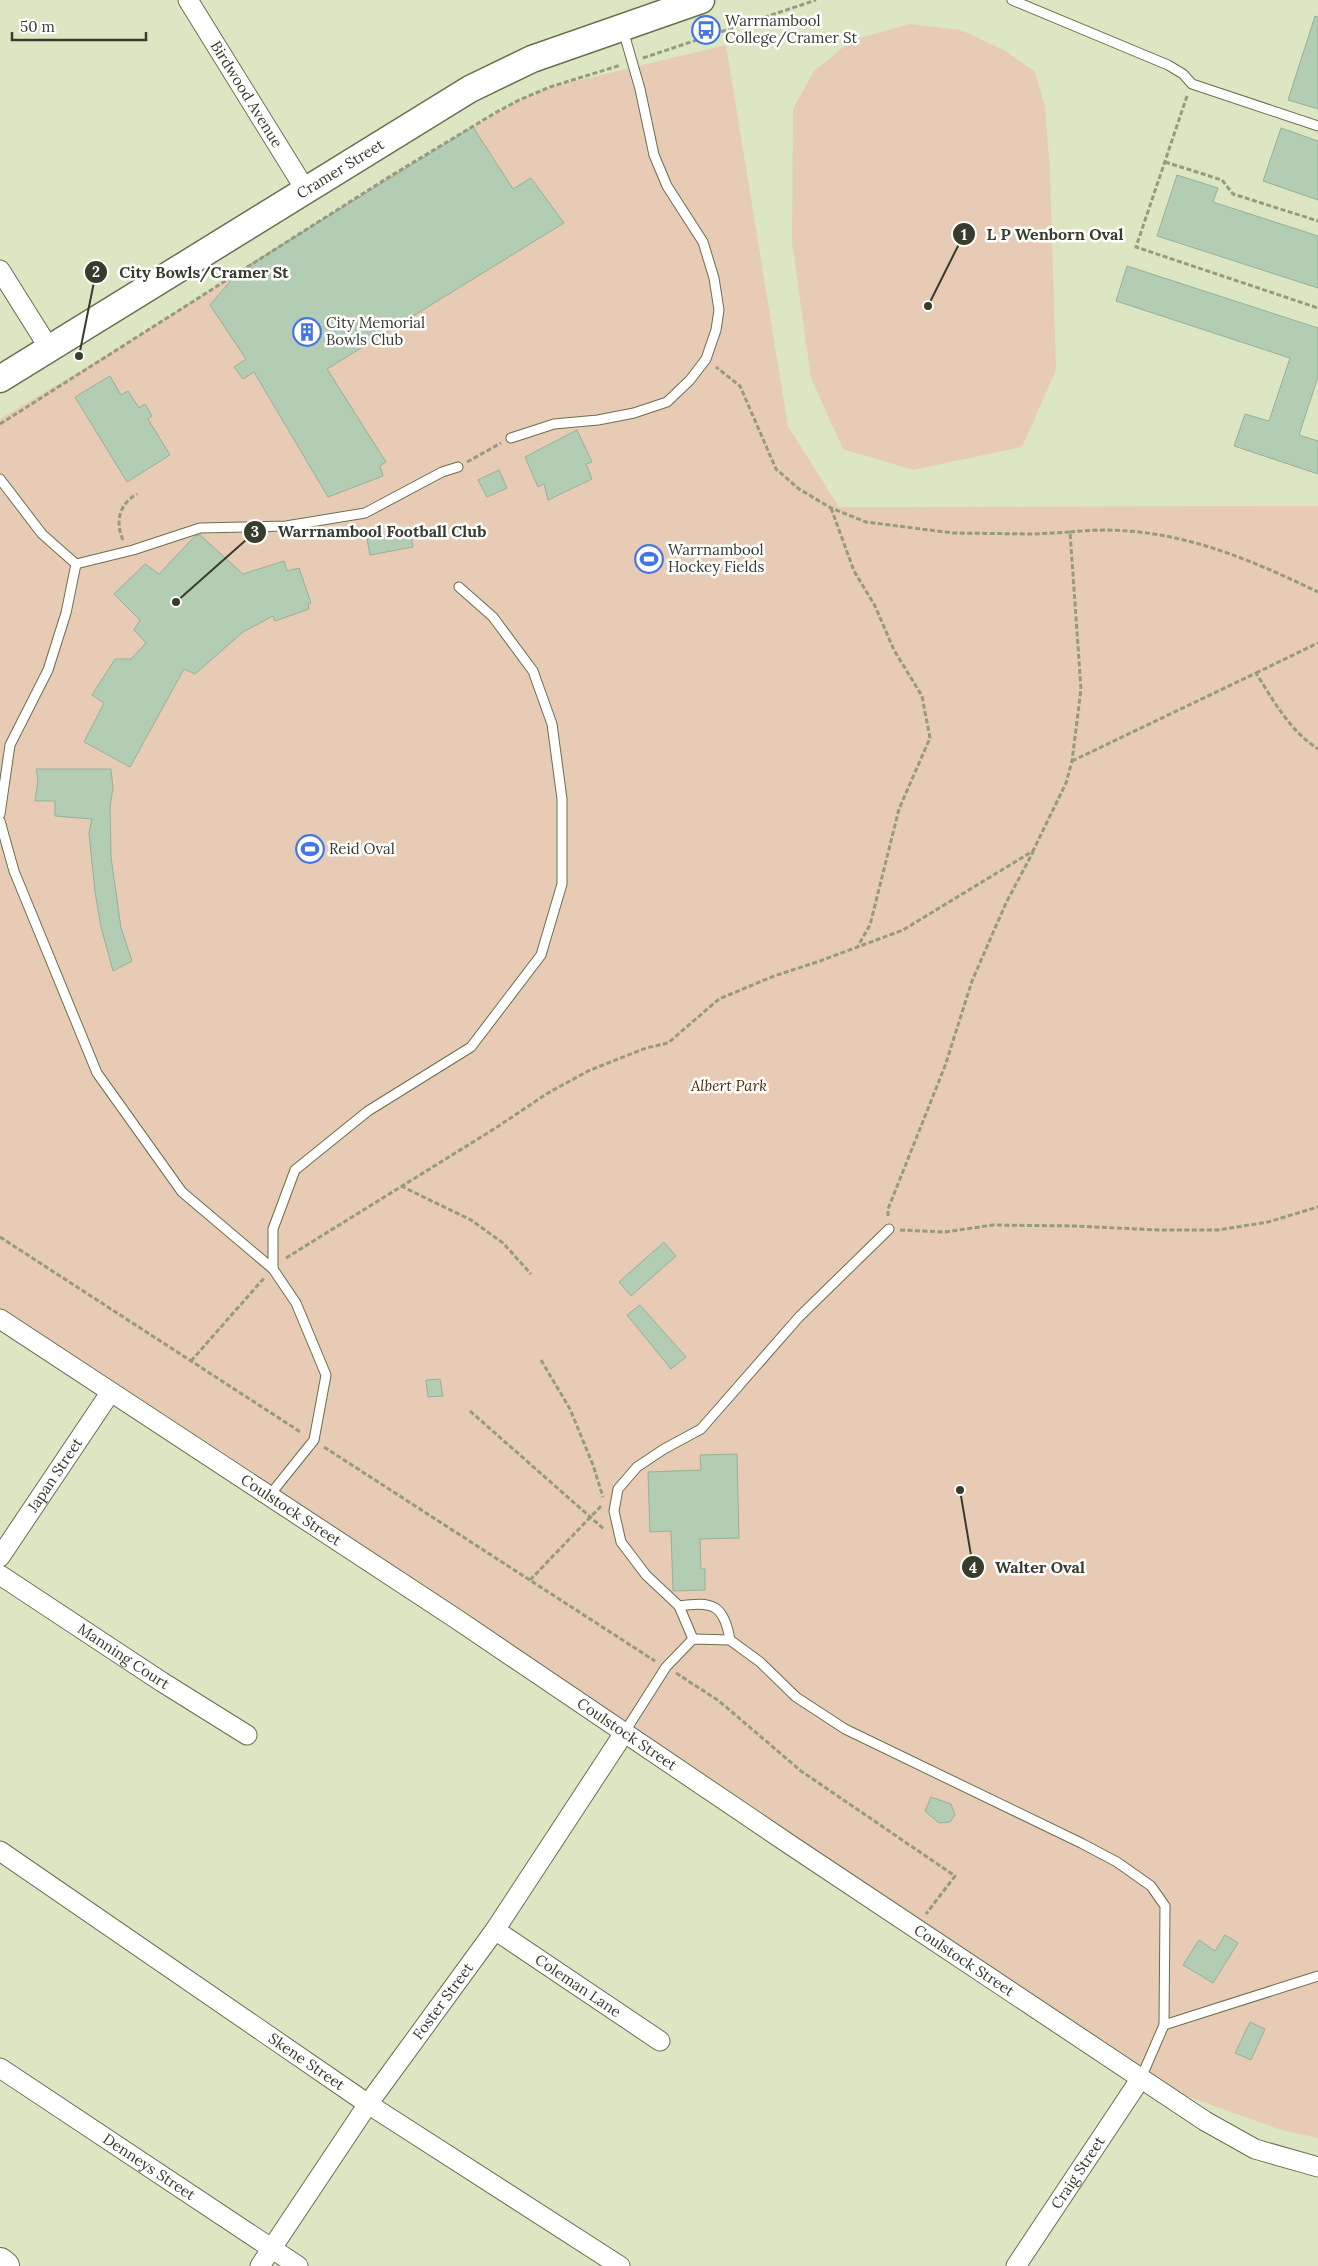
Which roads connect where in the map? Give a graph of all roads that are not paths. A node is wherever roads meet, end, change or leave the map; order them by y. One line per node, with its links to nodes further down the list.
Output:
1 (188, 0): 6 (street, Birdwood Avenue)
2 (1012, 0): 5 (lane)
3 (685, 2): 4 (street, Cramer Street)
4 (622, 28): 6 (street, Cramer Street); 10 (lane)
5 (1318, 126)
6 (305, 189): 8 (street, Cramer Street)
7 (0, 270): 8 (street)
8 (49, 348): 9 (street, Cramer Street)
9 (0, 379)
10 (511, 438)
11 (458, 467): 13 (lane)
12 (0, 479): 13 (lane)
13 (76, 564): 15 (lane)
14 (460, 587): 18 (lane)
15 (0, 814)
16 (0, 822): 18 (lane)
17 (889, 1229): 24 (lane)
18 (273, 1269): 21 (lane)
19 (0, 1319): 20 (street, Coulstock Street)
20 (110, 1393): 21 (street, Coulstock Street); 22 (street, Japan Street)
21 (269, 1496): 27 (street, Coulstock Street)
22 (3, 1545)
23 (0, 1575): 28 (street, Manning Court)
24 (678, 1606): 25 (lane); 26 (lane)
25 (693, 1639): 26 (lane); 27 (lane)
26 (730, 1640): 32 (lane)
27 (624, 1733): 30 (street, Foster Street); 35 (street, Coulstock Street)
28 (247, 1735)
29 (0, 1851): 36 (street, Skene Street)
30 (495, 1930): 33 (street, Coleman Lane); 36 (street, Foster Street)
31 (1318, 1976): 32 (lane)
32 (1164, 2025): 35 (lane)
33 (660, 2041)
34 (0, 2068): 38 (street, Denneys Street)
35 (1141, 2078): 37 (street, Coulstock Street); 44 (street, Craig Street)
36 (368, 2104): 38 (street, Foster Street); 43 (street, Skene Street)
37 (1318, 2167)
38 (272, 2249): 41 (street, Foster Street); 42 (street, Denneys Street)
39 (0, 2262): 40 (highway)
40 (5, 2266)
41 (260, 2266)
42 (298, 2266)
43 (620, 2266)
44 (1016, 2266)

